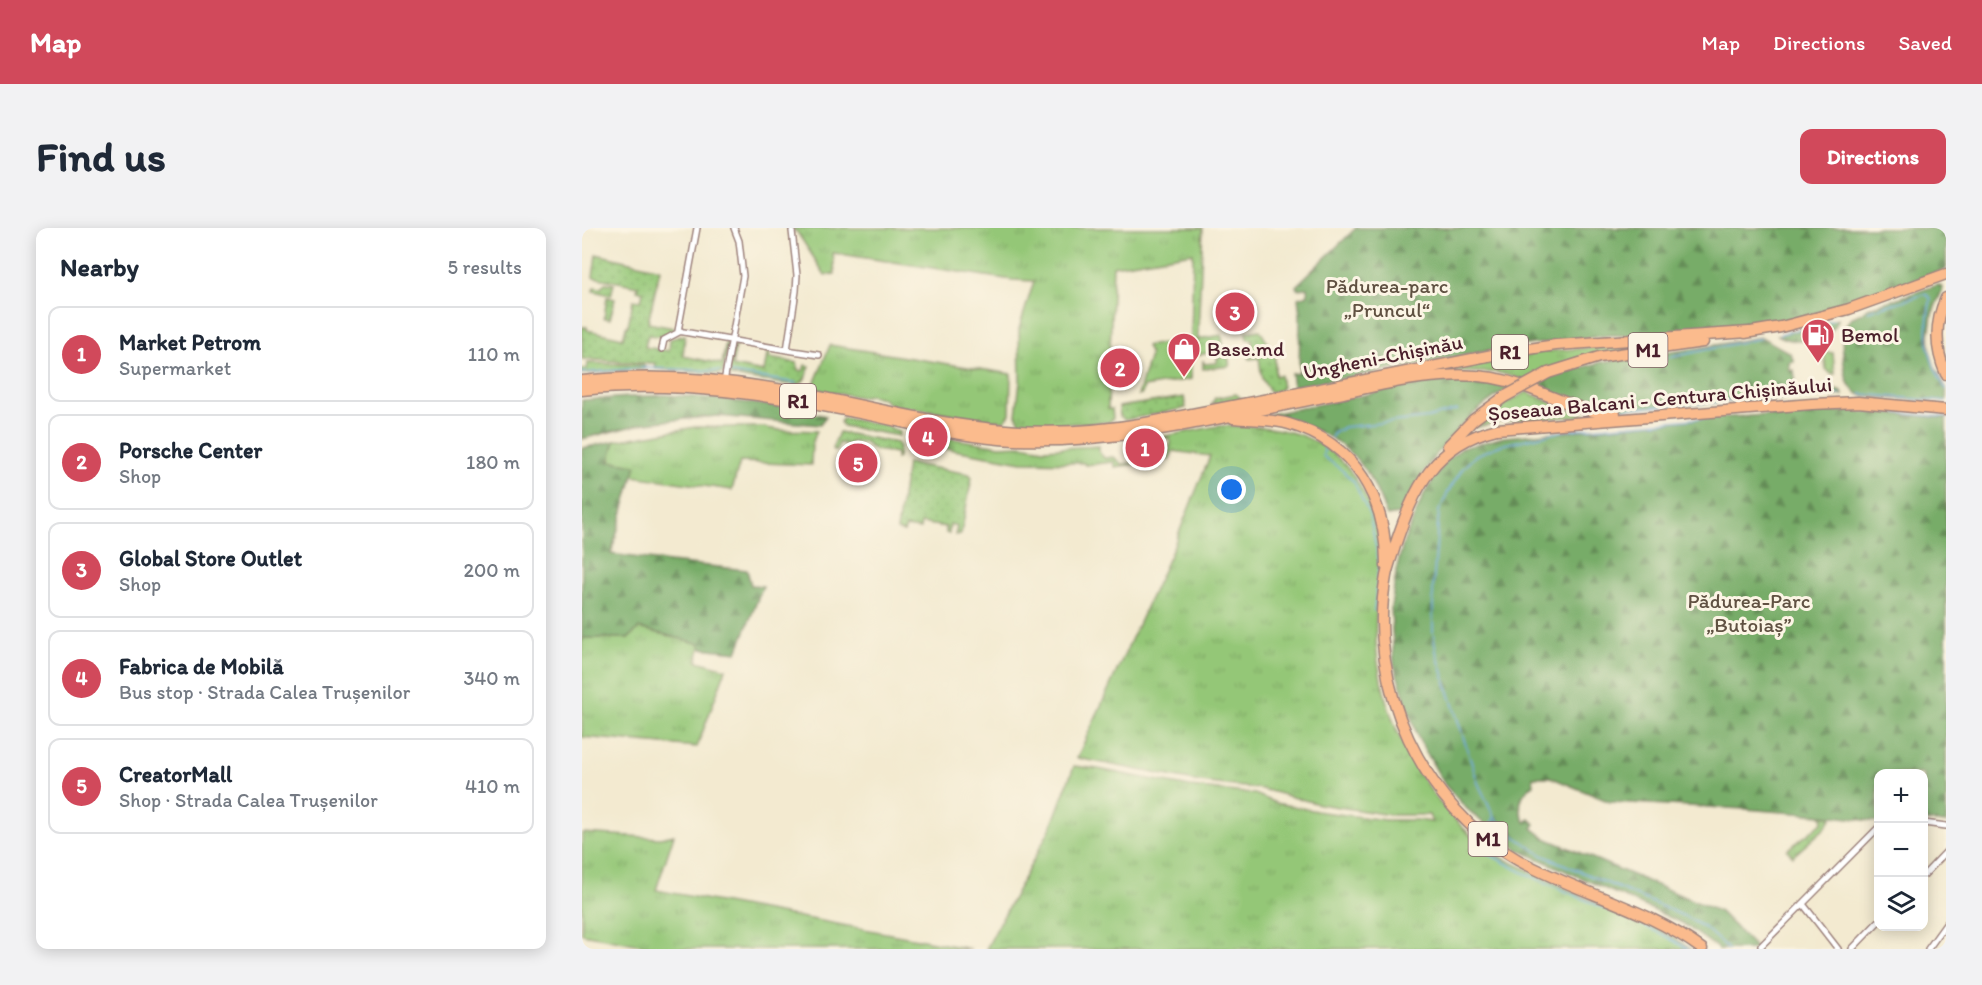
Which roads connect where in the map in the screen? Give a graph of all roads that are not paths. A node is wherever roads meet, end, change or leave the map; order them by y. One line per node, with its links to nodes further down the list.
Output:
1 (697, 228): 6 (street)
2 (734, 228): 8 (street)
3 (792, 231): 10 (street)
4 (1946, 274): 7 (highway, Șoseaua Balcani - Centura Chișinăului / M1)
5 (1946, 298): 12 (highway)
6 (681, 331): 8 (street); 9 (street)
7 (1749, 332): 16 (highway, Ungheni-Chișinău / R1); 20 (highway, Șoseaua Balcani - Centura Chișinăului / M1, bridge)
8 (732, 340): 10 (street); 14 (street)
9 (662, 349)
10 (787, 350): 11 (street)
11 (819, 355)
12 (1946, 374)
13 (582, 381): 14 (highway, R1)
14 (724, 382): 16 (highway, R1)
15 (582, 390): 19 (highway, R1)
16 (1276, 402): 18 (highway, Ungheni-Chișinău / R1); 19 (highway, R1)
17 (1946, 410): 18 (highway, Șoseaua Balcani - Centura Chișinăului / M1)
18 (1652, 416): 20 (highway, Șoseaua Balcani - Centura Chișinăului / M1)
19 (1224, 417): 21 (highway)
20 (1442, 456): 21 (highway, Șoseaua Balcani - Centura Chișinăului / M1)
21 (1386, 576): 31 (highway, Șoseaua Balcani - Centura Chișinăului / M1)
22 (1928, 824): 23 (street)
23 (1946, 826)
24 (1874, 832): 27 (street)
25 (1946, 852): 26 (street)
26 (1928, 870)
27 (1803, 904): 30 (street); 32 (street)
28 (1946, 924): 34 (street)
29 (1874, 926): 33 (street)
30 (1761, 946)
31 (1702, 949)
32 (1838, 949)
33 (1852, 949)
34 (1928, 949)

